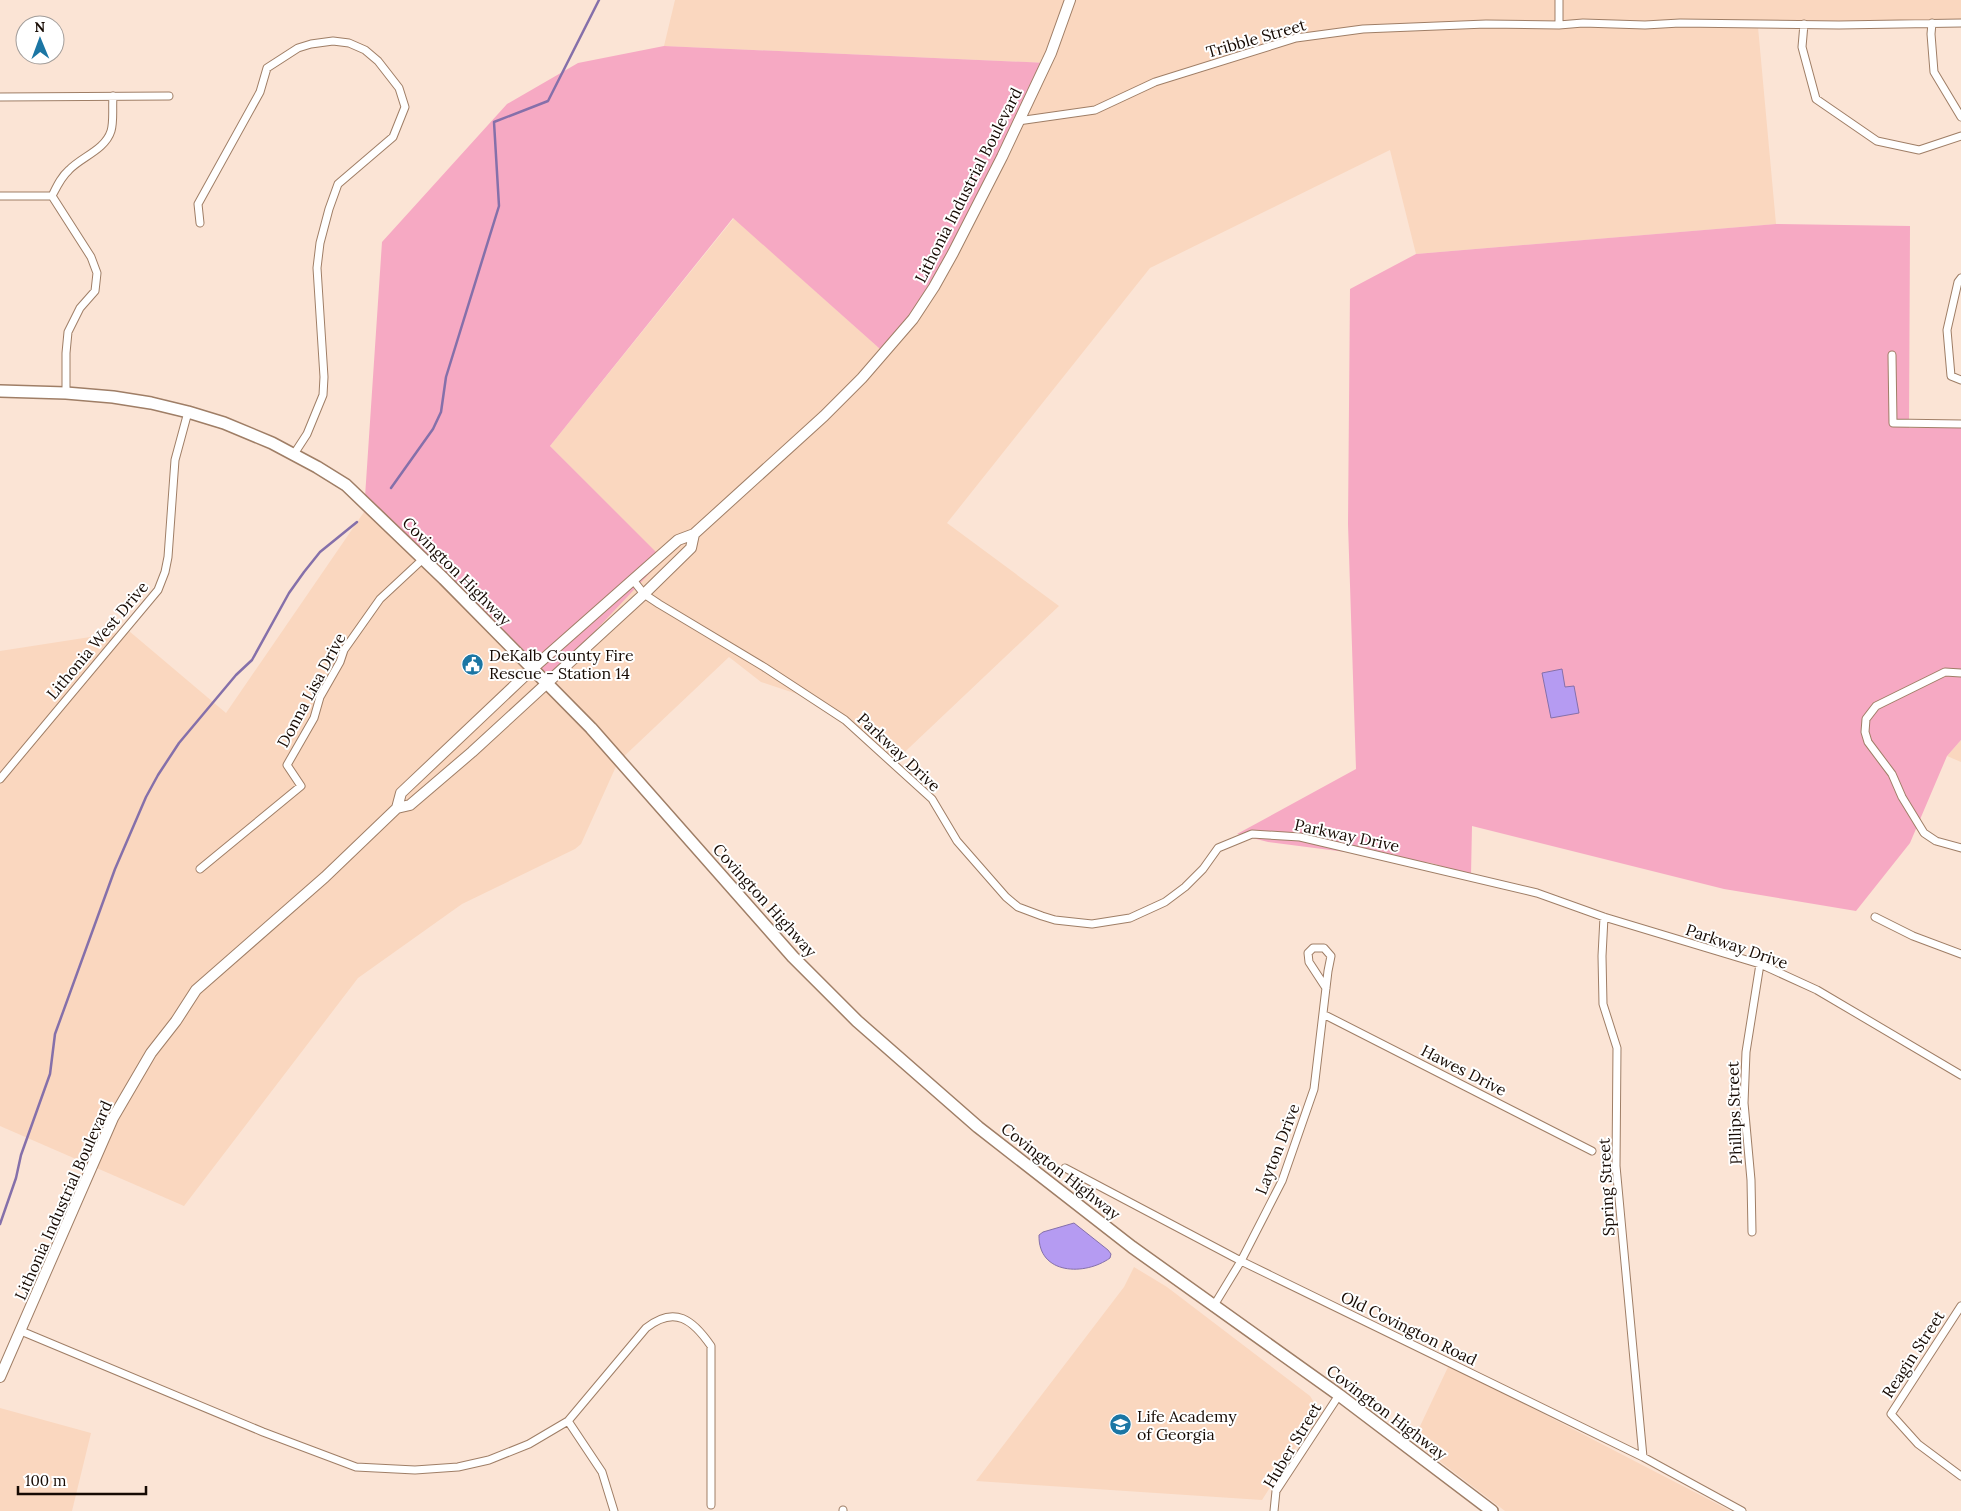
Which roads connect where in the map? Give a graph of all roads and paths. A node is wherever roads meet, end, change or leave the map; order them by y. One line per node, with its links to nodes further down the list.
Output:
1 (1070, 0): 11 (main road, Lithonia Industrial Boulevard)
2 (1559, 0): 6 (street)
3 (1932, 23): 4 (street, Tribble Street); 5 (street, Tribble Street); 10 (street)
4 (1961, 23)
5 (1804, 24): 6 (street, Tribble Street); 12 (street)
6 (1558, 25): 11 (street, Tribble Street)
7 (113, 96): 8 (street); 9 (street); 14 (street)
8 (169, 96)
9 (0, 97)
10 (1961, 117)
11 (1018, 121): 24 (main road, Lithonia Industrial Boulevard)
12 (1961, 136)
13 (0, 196): 14 (street)
14 (52, 196): 20 (street)
15 (200, 223): 23 (street)
16 (1961, 278): 18 (street)
17 (1892, 355): 22 (street)
18 (1961, 380)
19 (0, 391): 20 (main road, Covington Highway)
20 (66, 393): 21 (main road, Covington Highway)
21 (188, 412): 23 (main road, Covington Highway); 31 (street, Lithonia West Drive)
22 (1961, 424)
23 (294, 454): 25 (main road, Covington Highway)
24 (694, 534): 26 (main road, Lithonia Industrial Boulevard); 27 (main road, Lithonia Industrial Boulevard)
25 (423, 559): 28 (main road, Covington Highway); 34 (street, Donna Lisa Drive)
26 (633, 580): 27 (street, Parkway Drive); 28 (main road, Lithonia Industrial Boulevard)
27 (644, 594): 30 (main road, Lithonia Industrial Boulevard); 35 (street, Parkway Drive)
28 (532, 669): 30 (main road, Covington Highway); 32 (main road, Lithonia Industrial Boulevard)
29 (1961, 673): 33 (street)
30 (546, 683): 32 (main road, Lithonia Industrial Boulevard); 47 (main road, Covington Highway)
31 (0, 779)
32 (396, 808): 48 (main road, Lithonia Industrial Boulevard)
33 (1961, 848)
34 (200, 869)
35 (1604, 917): 38 (street, Parkway Drive); 52 (street, Spring Street)
36 (1875, 917): 37 (street)
37 (1961, 954)
38 (1760, 964): 41 (street, Parkway Drive); 44 (street, Phillips Street)
39 (1326, 988): 39 (street, Layton Drive); 40 (street, Layton Drive)
40 (1323, 1014): 42 (street, Hawes Drive); 45 (street, Layton Drive)
41 (1961, 1075)
42 (1592, 1151)
43 (1065, 1168): 45 (street, Old Covington Road)
44 (1752, 1232)
45 (1240, 1261): 47 (street, Layton Drive); 52 (street, Old Covington Road)
46 (1961, 1306): 53 (street, Reagin Street)
47 (1214, 1307): 50 (main road, Covington Highway)
48 (21, 1331): 49 (main road, Lithonia Industrial Boulevard); 51 (street)
49 (0, 1377)
50 (1339, 1395): 56 (street, Huber Street); 57 (main road, Covington Highway)
51 (568, 1421): 54 (street); 55 (street)
52 (1643, 1457): 58 (street, Old Covington Road)
53 (1961, 1476)
54 (710, 1505)
55 (614, 1511)
56 (1274, 1511)
57 (1492, 1511)
58 (1742, 1511)

